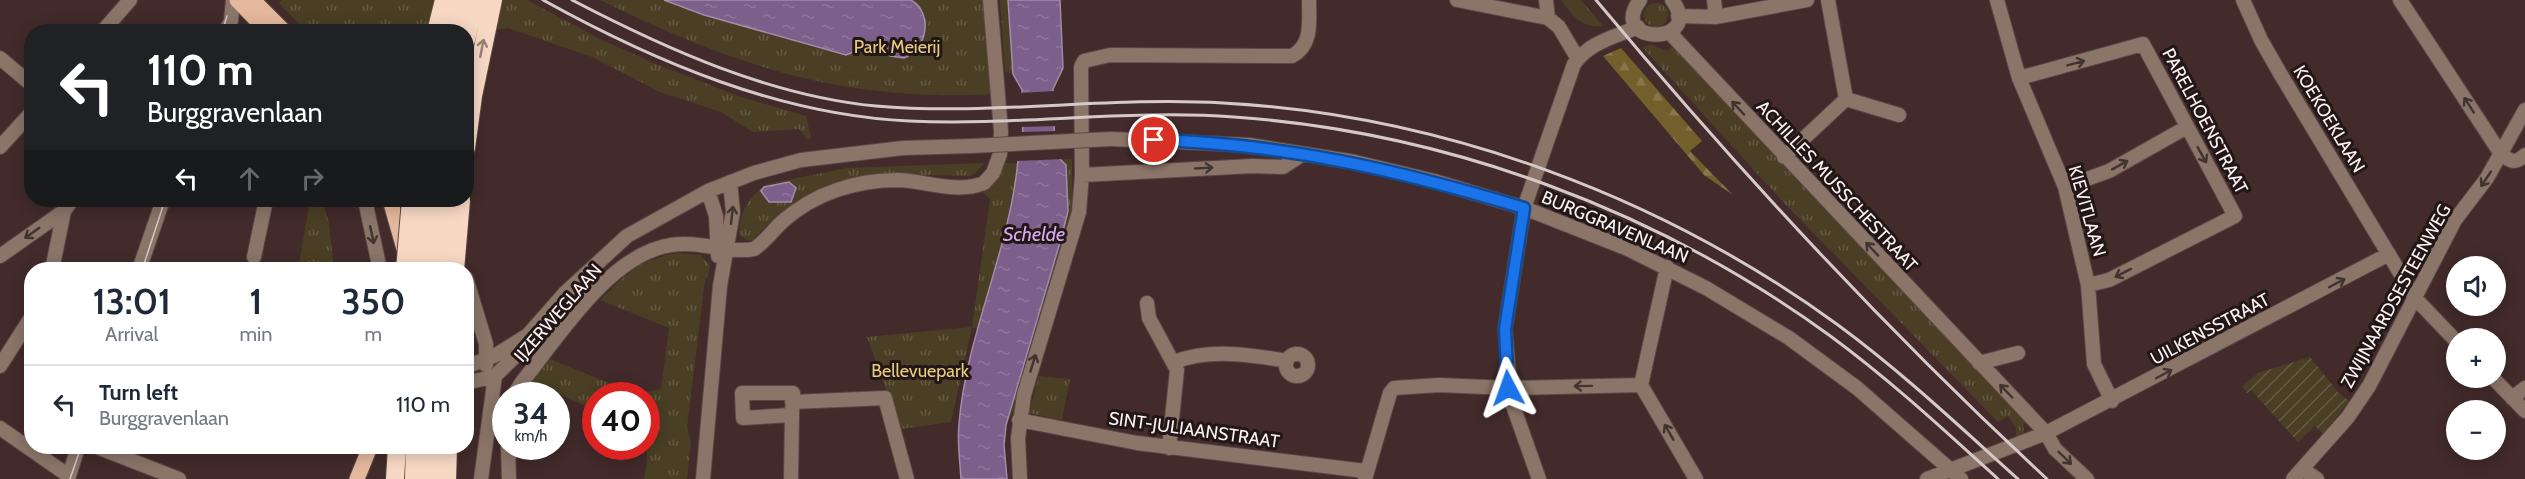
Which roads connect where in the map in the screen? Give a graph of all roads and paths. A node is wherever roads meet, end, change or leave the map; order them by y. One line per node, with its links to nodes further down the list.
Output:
1 (130, 0): 24 (street)
2 (227, 0): 25 (street)
3 (235, 0): 26 (street); 27 (main road)
4 (253, 0): 28 (main road)
5 (444, 0): 29 (highway)
6 (460, 0): 30 (highway)
7 (476, 0): 31 (highway)
8 (493, 0): 38 (highway, one-way to 8)
9 (990, 0): 66 (street, IJZERWEGLAAN)
10 (1310, 0): 49 (street)
11 (1457, 0): 23 (street)
12 (1546, 0): 23 (street)
13 (1639, 0): 32 (street)
14 (1672, 0): 21 (street)
15 (1714, 0): 22 (street)
16 (1807, 0): 22 (street)
17 (1827, 0): 39 (street)
18 (1997, 0): 37 (street, KIEVITLAAN)
19 (2243, 0): 67 (street, KOEKOEKLAAN)
20 (2400, 0): 46 (street, one-way to 20)
21 (1678, 16): 22 (street); 33 (street)
22 (1716, 17)
23 (1548, 18): 35 (street)
24 (109, 24)
25 (227, 24)
26 (227, 24)
27 (260, 24)
28 (277, 24)
29 (438, 24)
30 (455, 24)
31 (470, 24)
32 (1638, 27): 33 (street); 35 (street)
33 (1669, 32): 48 (street, ACHILLES MUSSCHESTRAAT, one-way to 33)
34 (0, 58): 36 (street)
35 (1578, 59): 65 (street)
36 (24, 78)
37 (2019, 78): 43 (street, PARELHOENSTRAAT, one-way to 43); 51 (street, KIEVITLAAN)
38 (474, 94)
39 (1846, 99): 41 (street); 48 (street)
40 (2525, 110): 46 (street, ZWIJNAARDSESTEENWEG)
41 (1899, 116)
42 (24, 121): 44 (street)
43 (2187, 127): 51 (street, one-way to 43); 81 (street, PARELHOENSTRAAT, one-way to 81)
44 (0, 147)
45 (1303, 154): 49 (street, one-way to 45); 50 (street, BURGGRAVENLAAN, bridge); 65 (street, BURGGRAVENLAAN)
46 (2501, 154): 47 (street); 82 (street, ZWIJNAARDSESTEENWEG, one-way to 82)
47 (2525, 155)
48 (1784, 157): 92 (street, ACHILLES MUSSCHESTRAAT, one-way to 48)
49 (1082, 175): 106 (street, one-way to 49)
50 (729, 182): 52 (street, BURGGRAVENLAAN); 66 (street, one-way to 50)
51 (2066, 187): 81 (street, KIEVITLAAN)
52 (708, 191): 66 (street); 85 (street, BURGGRAVENLAAN)
53 (65, 207): 68 (street, one-way to 68)
54 (68, 207): 70 (street)
55 (160, 207): 71 (street)
56 (265, 207): 69 (street)
57 (366, 207): 72 (street, one-way to 72)
58 (392, 207): 73 (main road)
59 (410, 207): 74 (highway, bridge)
60 (412, 207): 75 (main road)
61 (427, 207): 76 (highway, bridge)
62 (431, 207): 79 (street)
63 (444, 207): 77 (highway, bridge)
64 (460, 207): 78 (highway, bridge)
65 (1524, 208): 80 (street, BURGGRAVENLAAN); 101 (street)
66 (723, 248): 98 (street, IJZERWEGLAAN); 138 (street)
67 (2389, 254): 82 (street, KOEKOEKLAAN); 104 (street, UILKENSSTRAAT, one-way to 67)
68 (0, 256)
69 (254, 257)
70 (54, 262)
71 (142, 262)
72 (378, 262)
73 (405, 262)
74 (406, 262)
75 (422, 262)
76 (423, 262)
77 (440, 262)
78 (456, 262)
79 (459, 262)
80 (1667, 267): 99 (street); 123 (street, BURGGRAVENLAAN)
81 (2088, 285): 104 (street, KIEVITLAAN)
82 (2415, 297): 87 (street, KOEKOEKLAAN); 124 (street, ZWIJNAARDSESTEENWEG)
83 (1147, 303): 91 (street)
84 (474, 304): 89 (street)
85 (552, 310): 89 (street); 95 (street)
86 (24, 328): 94 (street)
87 (2446, 330)
88 (2018, 353): 92 (street)
89 (486, 359): 93 (street); 96 (street)
90 (1287, 361): 91 (street)
91 (1175, 362): 110 (street)
92 (1979, 363): 108 (street, ACHILLES MUSSCHESTRAAT, one-way to 92)
93 (474, 364)
94 (0, 366)
95 (495, 376): 97 (street); 136 (street)
96 (474, 379)
97 (474, 381)
98 (524, 382)
99 (1641, 385): 101 (street, one-way to 101); 143 (street, one-way to 99)
100 (2525, 387): 103 (street)
101 (1508, 388): 125 (street); 142 (street)
102 (2502, 388): 103 (street)
103 (2512, 398): 105 (street)
104 (2112, 401): 108 (street, UILKENSSTRAAT)
105 (2525, 411)
106 (1019, 420): 110 (street, SINT-JULIAANSTRAAT); 141 (street)
107 (0, 428): 109 (street)
108 (2046, 433): 123 (street, UILKENSSTRAAT); 145 (street, ACHILLES MUSSCHESTRAAT, one-way to 145)
109 (24, 445)
110 (1169, 448): 125 (street, SINT-JULIAANSTRAAT)
111 (36, 454): 126 (street)
112 (76, 454): 126 (street)
113 (115, 454): 127 (street)
114 (358, 454): 128 (main road)
115 (367, 454): 129 (main road)
116 (396, 454): 130 (highway)
117 (408, 454): 131 (main road)
118 (415, 454): 132 (highway)
119 (421, 454): 133 (main road)
120 (431, 454): 134 (highway)
121 (448, 454): 135 (highway)
122 (508, 460): 137 (street)
123 (1956, 474): 144 (street, UILKENSSTRAAT)
124 (2298, 474): 146 (street)
125 (1365, 475)
126 (68, 477)
127 (179, 479)
128 (348, 479)
129 (357, 479)
130 (395, 479)
131 (408, 479)
132 (414, 479)
133 (420, 479)
134 (430, 479)
135 (447, 479)
136 (481, 479)
137 (509, 479)
138 (703, 479)
139 (791, 479): 140 (street)
140 (907, 479)
141 (1020, 479)
142 (1539, 479)
143 (1696, 479)
144 (1928, 479)
145 (2087, 479)
146 (2317, 479)

